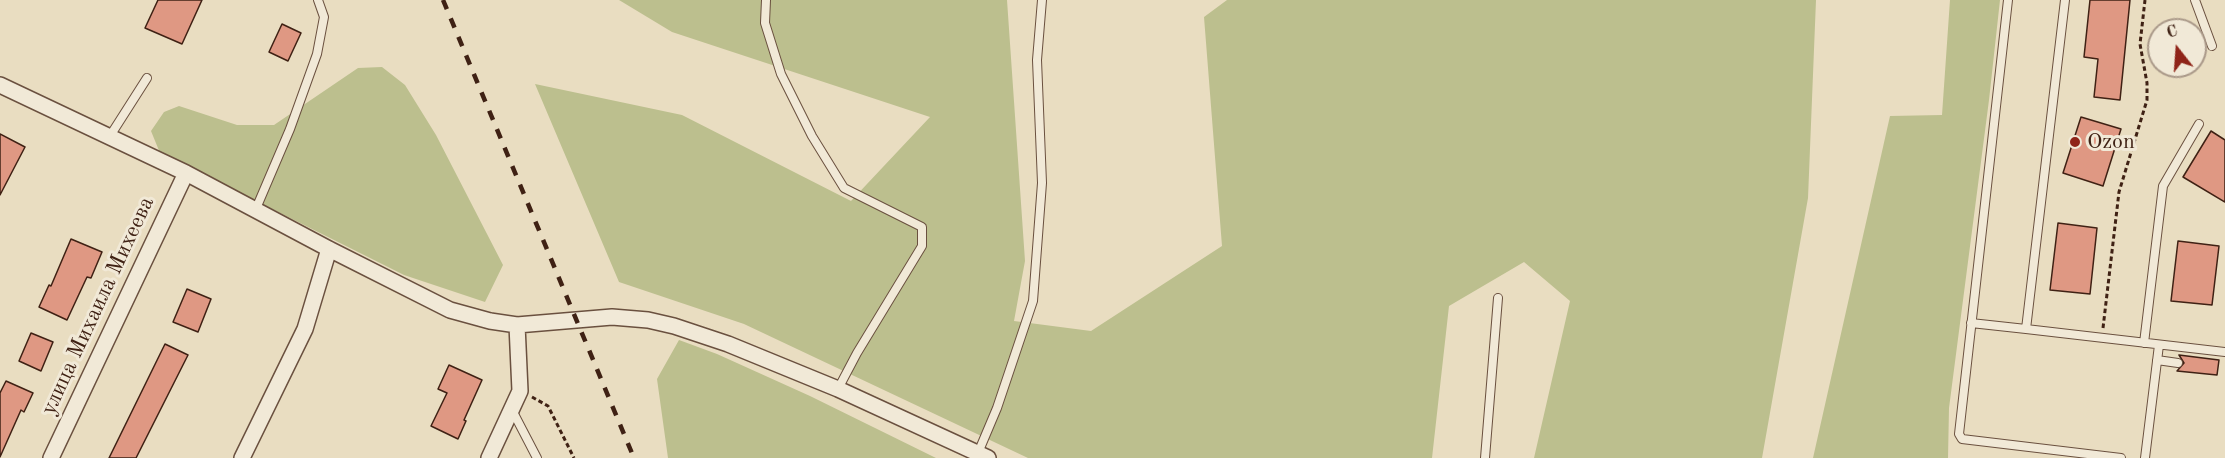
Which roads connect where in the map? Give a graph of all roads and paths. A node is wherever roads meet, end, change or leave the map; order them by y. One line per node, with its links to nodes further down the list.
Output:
1 (318, 0): 14 (lane)
2 (766, 0): 26 (lane)
3 (1042, 0): 29 (lane)
4 (2008, 0): 17 (lane)
5 (2065, 0): 19 (lane)
6 (2145, 0): 20 (path)
7 (2195, 0): 8 (lane)
8 (2212, 46)
9 (147, 78): 12 (lane)
10 (0, 85): 12 (street)
11 (2199, 124): 21 (lane)
12 (110, 136): 13 (street)
13 (186, 173): 14 (street); 30 (street, улица Михаила Михеева)
14 (255, 211): 15 (street)
15 (329, 249): 18 (street); 31 (street)
16 (1498, 298): 35 (lane)
17 (1971, 323): 19 (lane); 36 (lane)
18 (517, 325): 26 (street); 27 (street)
19 (2026, 329): 20 (lane)
20 (2102, 338): 21 (lane)
21 (2144, 343): 22 (lane)
22 (2159, 345): 23 (lane); 24 (lane)
23 (2225, 352)
24 (2157, 360): 25 (lane); 37 (lane)
25 (2178, 363)
26 (838, 389): 29 (street)
27 (520, 391): 28 (street); 34 (path)
28 (512, 410): 32 (street); 33 (lane)
29 (983, 455)
30 (51, 458)
31 (242, 458)
32 (489, 458)
33 (537, 458)
34 (574, 458)
35 (1485, 458)
36 (2121, 458)
37 (2145, 458)

